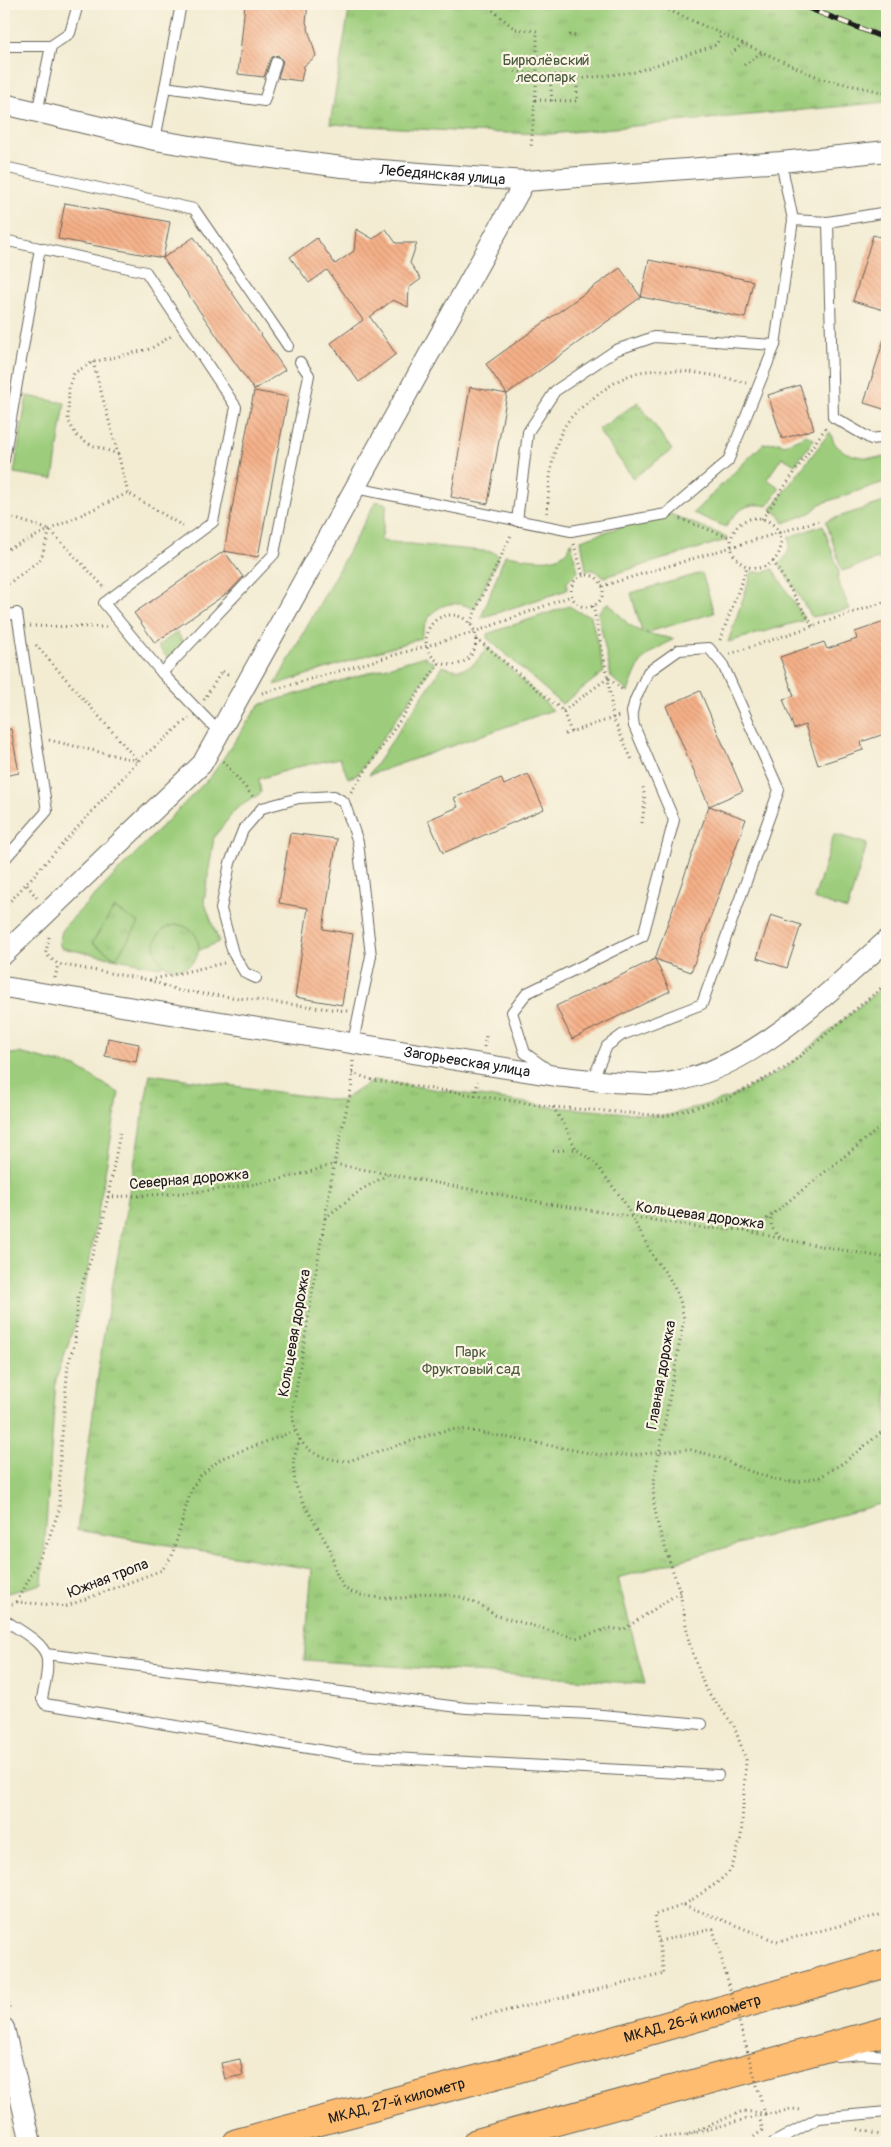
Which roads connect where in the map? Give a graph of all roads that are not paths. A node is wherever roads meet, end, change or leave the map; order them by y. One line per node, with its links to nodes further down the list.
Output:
1 (78, 4): 4 (lane)
2 (181, 4): 6 (lane)
3 (4, 46): 4 (lane)
4 (51, 46): 8 (lane)
5 (276, 62): 6 (lane)
6 (165, 87): 9 (lane)
7 (4, 104): 8 (street, Лебедянская улица)
8 (37, 113): 9 (street, Лебедянская улица)
9 (155, 140): 13 (street, Лебедянская улица)
10 (887, 152): 11 (street, Лебедянская улица)
11 (780, 162): 13 (street, Лебедянская улица); 15 (lane)
12 (4, 167): 20 (lane)
13 (525, 181): 24 (street)
14 (887, 212): 16 (lane)
15 (793, 220): 16 (lane); 19 (lane)
16 (828, 222): 22 (lane)
17 (4, 240): 18 (lane)
18 (40, 248): 23 (lane); 27 (lane)
19 (775, 345): 25 (lane); 25 (lane)
20 (288, 346)
21 (300, 362): 27 (lane)
22 (887, 437)
23 (4, 460)
24 (355, 488): 25 (lane); 28 (street)
25 (517, 521)
26 (4, 616): 29 (lane)
27 (162, 673): 28 (lane)
28 (219, 732): 31 (street)
29 (4, 860)
30 (887, 940): 36 (street, Загорьевская улица)
31 (4, 954)
32 (256, 978): 34 (lane)
33 (4, 987): 34 (street, Загорьевская улица)
34 (353, 1042): 35 (street, Загорьевская улица)
35 (556, 1076): 36 (street, Загорьевская улица); 36 (lane)
36 (592, 1081)
37 (4, 1619): 38 (lane)
38 (46, 1654): 39 (lane); 40 (lane)
39 (702, 1724)
40 (718, 1775)
41 (887, 1963): 46 (highway, МКАД, 26-й километр)
42 (4, 2028): 48 (street)
43 (887, 2031): 45 (highway)
44 (887, 2056): 45 (lane)
45 (776, 2061): 50 (highway)
46 (498, 2074): 49 (highway, МКАД, 27-й километр)
47 (887, 2112): 51 (lane)
48 (31, 2143)
49 (237, 2143)
50 (477, 2143)
51 (773, 2143)

